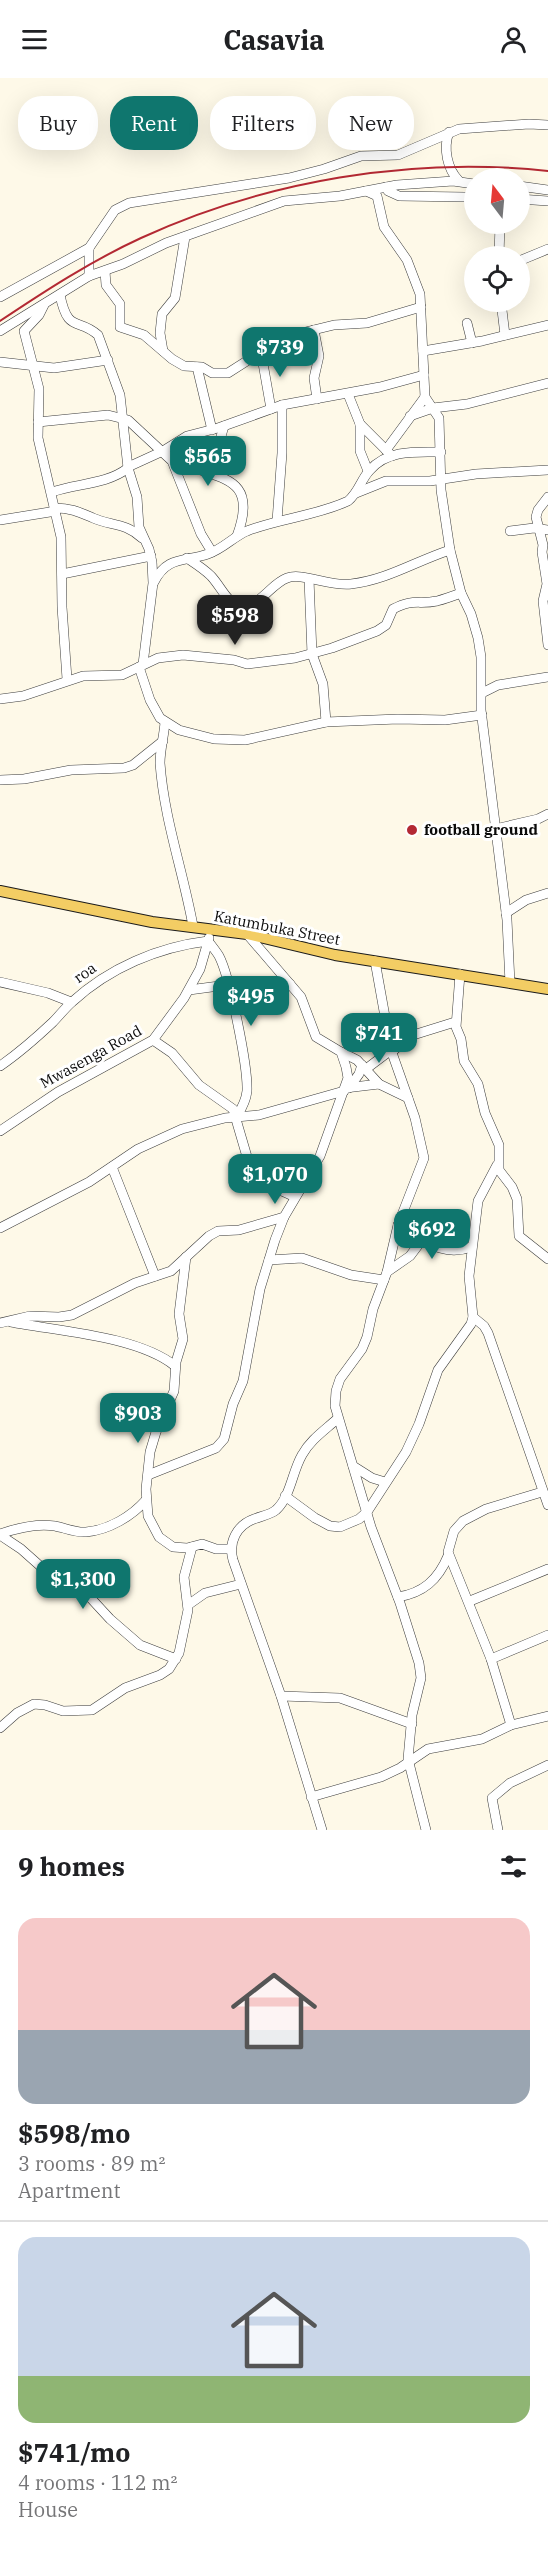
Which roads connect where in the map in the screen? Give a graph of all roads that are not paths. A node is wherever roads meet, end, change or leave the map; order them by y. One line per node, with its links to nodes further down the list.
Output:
1 (548, 125): 2 (street)
2 (448, 132): 3 (street); 14 (street)
3 (458, 181): 4 (street); 5 (street); 9 (street)
4 (464, 182)
5 (386, 187): 8 (street); 10 (street)
6 (530, 188): 7 (street)
7 (548, 190)
8 (366, 191): 13 (street); 22 (street)
9 (464, 194)
10 (464, 198)
11 (530, 200): 12 (street)
12 (548, 201)
13 (185, 237): 17 (street); 30 (street)
14 (89, 248): 18 (street); 20 (street)
15 (548, 249): 16 (street)
16 (530, 256)
17 (105, 271): 18 (street); 30 (street)
18 (89, 276): 19 (street)
19 (60, 295): 21 (street); 33 (street)
20 (0, 297)
21 (44, 305): 27 (street); 36 (street)
22 (421, 307): 26 (street); 31 (street)
23 (502, 312): 28 (street)
24 (467, 323): 29 (street)
25 (548, 325): 28 (street)
26 (314, 330): 32 (street); 41 (street)
27 (0, 332)
28 (504, 336): 29 (street)
29 (472, 343): 31 (street)
30 (163, 351): 35 (street)
31 (423, 351): 37 (street)
32 (261, 352): 35 (street); 44 (street)
33 (108, 360): 36 (street); 46 (street)
34 (0, 362): 36 (street)
35 (197, 367): 50 (street)
36 (35, 368): 47 (street)
37 (424, 375): 39 (street); 40 (street)
38 (548, 383): 43 (street)
39 (348, 394): 41 (street); 48 (street)
40 (425, 397): 43 (street); 45 (street)
41 (317, 399): 42 (street)
42 (282, 405): 44 (street); 67 (street)
43 (433, 408): 45 (street); 54 (street)
44 (271, 409): 49 (street)
45 (410, 416): 55 (street)
46 (124, 418): 47 (street); 53 (street); 56 (street)
47 (38, 422): 62 (street)
48 (360, 424): 51 (street); 52 (street)
49 (224, 426): 50 (street); 57 (street)
50 (212, 430): 53 (street)
51 (360, 439): 52 (street); 59 (street)
52 (375, 440): 55 (street)
53 (163, 451): 56 (street); 57 (street); 60 (street)
54 (441, 452): 55 (street); 61 (street)
55 (389, 453): 59 (street)
56 (128, 467): 62 (street); 71 (street)
57 (190, 468): 60 (street); 70 (street)
58 (548, 470): 61 (street)
59 (368, 471): 63 (street)
60 (178, 477): 73 (street)
61 (442, 480): 63 (street); 72 (street)
62 (52, 492): 65 (street)
63 (355, 494): 67 (street)
64 (548, 497): 68 (street)
65 (56, 510): 66 (street); 71 (street); 76 (street)
66 (0, 520)
67 (277, 521): 70 (street)
68 (544, 530): 69 (street); 80 (street)
69 (510, 531)
70 (237, 536): 73 (street)
71 (144, 539): 74 (street)
72 (450, 550): 77 (street); 79 (street)
73 (212, 552): 75 (street)
74 (150, 556): 76 (street); 78 (street)
75 (188, 558): 77 (street); 78 (street)
76 (62, 574): 85 (street)
77 (309, 579): 82 (street)
78 (153, 584): 83 (street)
79 (461, 594): 82 (street); 86 (street)
80 (547, 621): 81 (street)
81 (548, 645)
82 (312, 654): 83 (street); 90 (street)
83 (141, 666): 85 (street); 89 (street)
84 (548, 677): 86 (street)
85 (67, 680): 87 (street)
86 (482, 693): 88 (street)
87 (0, 699)
88 (482, 715): 90 (street); 94 (street)
89 (165, 722): 90 (street); 91 (street)
90 (326, 722)
91 (163, 741): 92 (street); 98 (street)
92 (0, 780)
93 (546, 816): 94 (street)
94 (495, 829): 97 (street)
95 (0, 891): 98 (main road, Katumbuka Street)
96 (548, 893): 97 (street)
97 (506, 912): 104 (street)
98 (193, 926): 100 (main road, Katumbuka Street)
99 (247, 934): 100 (main road, Katumbuka Street); 101 (main road, Katumbuka Street); 105 (street)
100 (210, 935): 106 (street); 108 (street, Mwasenga Road); 109 (street, roa)
101 (375, 962): 102 (main road, Katumbuka Street); 112 (street)
102 (460, 974): 104 (main road, Katumbuka Street); 110 (street)
103 (0, 982): 109 (street)
104 (510, 983): 107 (main road, Katumbuka Street)
105 (290, 984): 106 (street); 113 (street)
106 (228, 987): 108 (street); 119 (street)
107 (548, 989)
108 (189, 990): 111 (street, Mwasenga Road)
109 (71, 1002): 114 (street, roa)
110 (455, 1022): 112 (street); 121 (street)
111 (153, 1040): 119 (street); 120 (street, Mwasenga Road)
112 (392, 1051): 115 (street); 118 (street)
113 (341, 1052): 115 (street); 117 (street)
114 (0, 1066)
115 (364, 1067): 116 (street); 117 (street)
116 (380, 1084): 117 (street); 118 (street)
117 (346, 1089): 119 (street); 123 (street)
118 (408, 1098): 125 (street)
119 (237, 1116): 122 (street); 123 (street)
120 (0, 1131)
121 (497, 1165): 128 (street); 130 (street)
122 (112, 1167): 126 (street); 132 (street)
123 (295, 1197): 124 (street)
124 (284, 1217): 129 (street); 131 (street)
125 (398, 1225): 127 (street); 133 (street)
126 (0, 1228)
127 (422, 1240): 128 (street); 133 (street)
128 (471, 1247): 134 (street)
129 (186, 1257): 132 (street); 136 (street)
130 (548, 1259)
131 (269, 1260): 133 (street); 139 (street)
132 (155, 1276): 135 (street)
133 (385, 1276): 137 (street)
134 (473, 1317): 140 (street); 141 (street)
135 (4, 1322): 136 (street)
136 (175, 1366): 139 (street)
137 (338, 1419): 138 (street); 142 (street)
138 (352, 1465): 140 (street); 145 (street)
139 (148, 1475): 143 (street)
140 (385, 1482): 145 (street)
141 (542, 1492): 144 (street); 149 (street)
142 (285, 1496): 145 (street); 148 (street)
143 (146, 1500): 146 (street); 147 (street)
144 (548, 1505)
145 (367, 1512): 152 (street)
146 (0, 1535): 156 (street)
147 (192, 1547): 148 (street); 154 (street)
148 (231, 1549): 151 (street)
149 (448, 1556): 152 (street); 153 (street)
150 (548, 1569): 153 (street)
151 (241, 1584): 154 (street); 158 (street)
152 (398, 1597): 160 (street)
153 (470, 1601): 157 (street)
154 (188, 1605): 156 (street)
155 (548, 1635): 157 (street)
156 (176, 1659): 162 (street)
157 (491, 1659): 161 (street)
158 (281, 1696): 160 (street); 165 (street)
159 (548, 1716): 161 (street)
160 (412, 1724): 163 (street)
161 (511, 1725): 163 (street)
162 (0, 1728)
163 (408, 1762): 165 (street); 167 (street)
164 (548, 1765): 168 (street)
165 (311, 1797): 166 (street)
166 (322, 1830)
167 (426, 1830)
168 (498, 1830)

